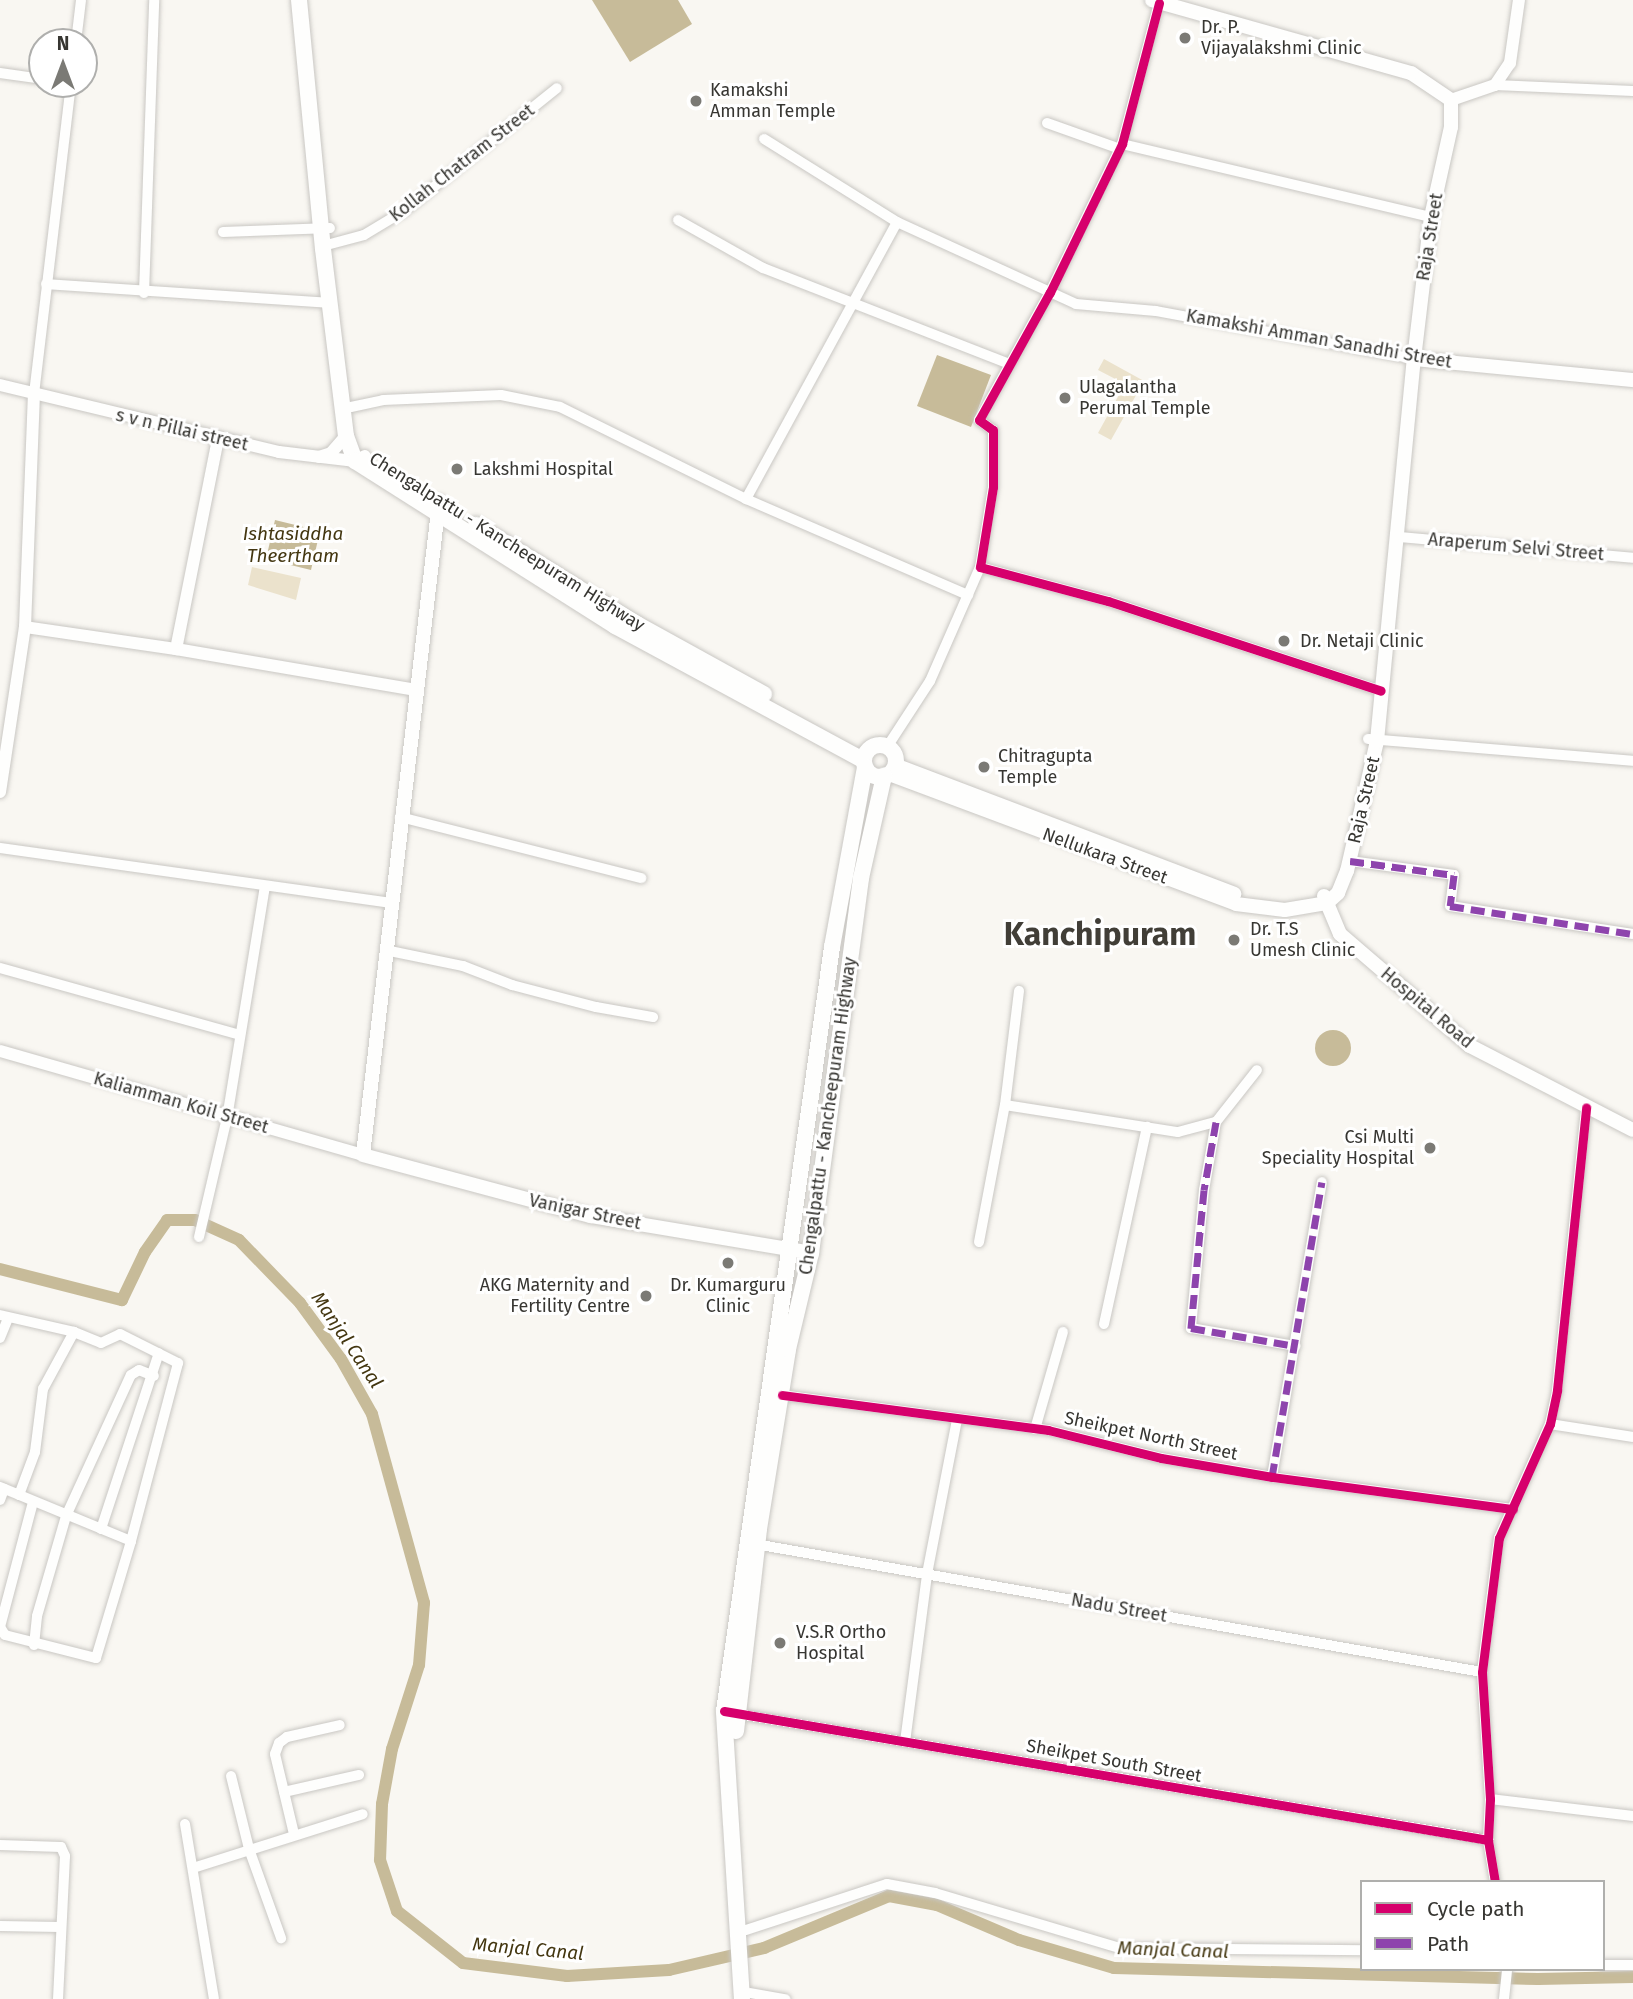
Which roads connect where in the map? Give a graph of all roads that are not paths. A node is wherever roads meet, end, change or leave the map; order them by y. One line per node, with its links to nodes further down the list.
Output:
1 (81, 0): 7 (street)
2 (155, 0): 26 (street)
3 (299, 0): 21 (highway)
4 (309, 0): 21 (highway)
5 (1519, 0): 10 (street)
6 (1155, 1): 14 (main road); 17 (street)
7 (78, 28)
8 (0, 73): 9 (street)
9 (28, 77)
10 (1495, 85): 12 (street); 14 (street)
11 (558, 88): 23 (street, Kollah Chatram Street)
12 (1633, 90)
13 (69, 98): 24 (street)
14 (1451, 100): 18 (main road, Raja Street)
15 (1047, 123): 17 (street)
16 (764, 139): 20 (street, Kamakshi Amman Sanadhi Street)
17 (1121, 147): 18 (street); 25 (street)
18 (1431, 217): 29 (main road, Raja Street)
19 (678, 220): 28 (street)
20 (897, 222): 25 (street, Kamakshi Amman Sanadhi Street); 28 (street)
21 (326, 228): 22 (street); 23 (highway)
22 (223, 232)
23 (328, 245): 27 (highway); 34 (highway, Chengalpattu - Kancheepuram Highway)
24 (46, 284): 26 (street); 33 (street)
25 (1050, 292): 29 (street, Kamakshi Amman Sanadhi Street); 30 (street)
26 (144, 293): 27 (street)
27 (330, 303): 35 (highway)
28 (855, 303): 30 (street); 39 (street)
29 (1414, 359): 31 (main road, Kamakshi Amman Sanadhi Street); 41 (main road, Raja Street)
30 (1009, 364): 43 (street)
31 (1633, 380)
32 (0, 385): 33 (street, s v n Pillai street)
33 (34, 394): 36 (street, s v n Pillai street); 45 (street)
34 (351, 407): 38 (highway, Chengalpattu - Kancheepuram Highway); 39 (street)
35 (346, 436): 37 (street); 38 (highway)
36 (218, 439): 37 (street, s v n Pillai street); 46 (street)
37 (315, 457): 38 (street, s v n Pillai street)
38 (360, 458): 40 (highway, Chengalpattu - Kancheepuram Highway)
39 (746, 499): 44 (street)
40 (437, 507): 47 (main road); 51 (highway, Chengalpattu - Kancheepuram Highway)
41 (1399, 537): 42 (street, Araperum Selvi Street); 48 (main road, Raja Street)
42 (1633, 558)
43 (980, 567): 44 (street); 48 (street)
44 (968, 595): 50 (street)
45 (25, 627): 46 (street); 54 (street)
46 (176, 649): 47 (street)
47 (415, 690): 55 (main road)
48 (1381, 691): 49 (main road, Raja Street)
49 (1373, 740): 52 (street); 57 (main road, Raja Street); 60 (main road, Raja Street)
50 (887, 747): 51 (highway); 53 (highway)
51 (865, 759): 53 (highway, Chengalpattu - Kancheepuram Highway); 80 (highway)
52 (1633, 761)
53 (890, 772): 60 (main road, Nellukara Street); 81 (highway, Chengalpattu - Kancheepuram Highway)
54 (0, 792)
55 (400, 817): 58 (street); 61 (main road)
56 (0, 848): 59 (street)
57 (1350, 861): 60 (main road, Raja Street); 62 (street)
58 (641, 878)
59 (265, 886): 61 (street); 67 (street)
60 (1325, 899): 71 (main road, Hospital Road)
61 (390, 902): 63 (main road)
62 (1633, 934)
63 (385, 950): 66 (street); 76 (main road)
64 (0, 968): 67 (street)
65 (1019, 991): 70 (street)
66 (653, 1017)
67 (240, 1035): 72 (street)
68 (0, 1051): 72 (street, Kaliamman Koil Street)
69 (1257, 1070): 73 (street)
70 (1005, 1105): 74 (street); 79 (street)
71 (1586, 1107): 75 (main road, Hospital Road); 92 (street)
72 (227, 1118): 76 (street, Kaliamman Koil Street); 78 (street)
73 (1216, 1122): 74 (street); 87 (street)
74 (1147, 1127): 83 (street)
75 (1633, 1130)
76 (363, 1154): 80 (main road, Vanigar Street)
77 (1322, 1182): 87 (street)
78 (199, 1237)
79 (979, 1242)
80 (792, 1250): 81 (main road, Vanigar Street); 103 (highway)
81 (811, 1253): 90 (highway, Chengalpattu - Kancheepuram Highway)
82 (4, 1316): 84 (street); 86 (street)
83 (1104, 1324)
84 (74, 1332): 88 (street); 97 (street)
85 (1063, 1332): 93 (street)
86 (0, 1338)
87 (1295, 1346): 95 (street)
88 (159, 1353): 89 (street); 102 (street)
89 (154, 1376): 100 (street); 101 (street)
90 (782, 1395): 91 (street, Sheikpet North Street); 103 (highway, Chengalpattu - Kancheepuram Highway)
91 (957, 1420): 93 (street, Sheikpet North Street); 104 (street)
92 (1550, 1424): 94 (street); 99 (street)
93 (1035, 1429): 95 (street, Sheikpet North Street)
94 (1633, 1437)
95 (1272, 1477): 99 (street, Sheikpet North Street)
96 (1, 1492): 97 (street)
97 (19, 1495): 98 (street)
98 (33, 1502): 100 (street); 105 (street)
99 (1513, 1509): 106 (street)
100 (66, 1516): 101 (street); 105 (street)
101 (101, 1529): 102 (street)
102 (131, 1541): 105 (street)
103 (751, 1543): 104 (street, Nadu Street); 107 (highway)
104 (927, 1574): 106 (street, Nadu Street); 109 (street)
105 (34, 1645)
106 (1482, 1672): 113 (street)
107 (730, 1712): 109 (street, Sheikpet South Street); 125 (highway)
108 (340, 1725): 112 (street)
109 (905, 1742): 118 (street, Sheikpet South Street)
110 (359, 1775): 112 (street)
111 (232, 1776): 120 (street)
112 (284, 1792): 117 (street)
113 (1490, 1800): 115 (street); 118 (street)
114 (363, 1814): 117 (street)
115 (1633, 1816)
116 (185, 1824): 121 (street)
117 (294, 1834): 120 (street)
118 (1488, 1840): 122 (street)
119 (0, 1845): 124 (street)
120 (249, 1849): 121 (street); 126 (street)
121 (193, 1868): 133 (street)
122 (1495, 1880)
123 (0, 1926): 124 (street)
124 (60, 1927): 132 (street)
125 (743, 1933): 127 (street); 131 (highway)
126 (281, 1938)
127 (1360, 1950)
128 (1605, 1965): 129 (street)
129 (1633, 1965)
130 (1507, 1971): 135 (street)
131 (748, 1997): 134 (street)
132 (58, 1999)
133 (214, 1999)
134 (785, 1999)
135 (1504, 1999)

